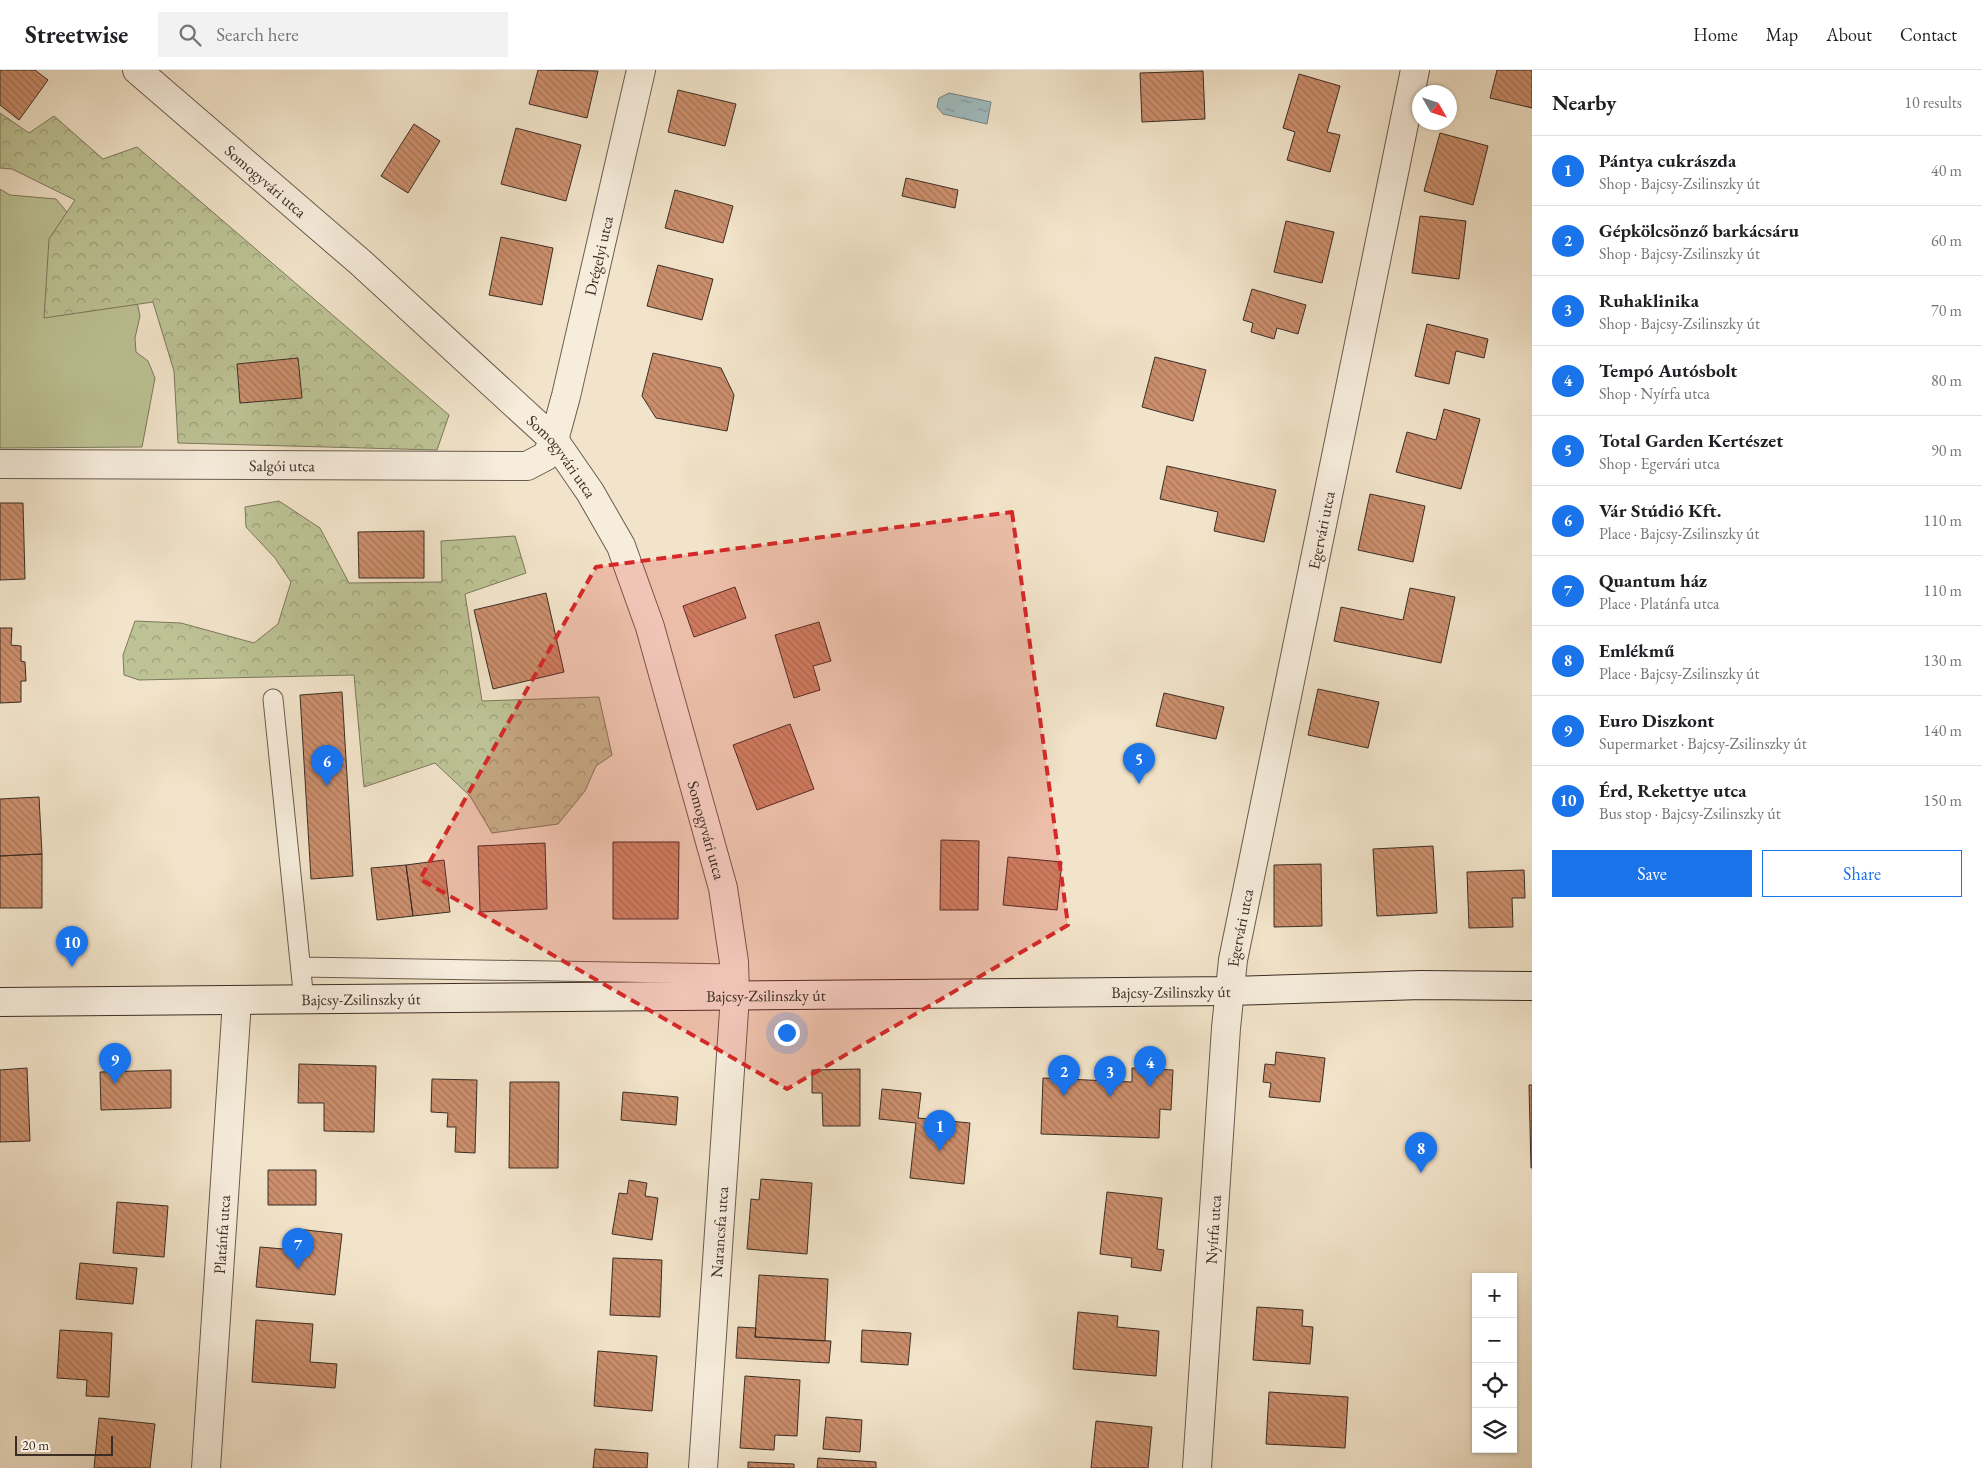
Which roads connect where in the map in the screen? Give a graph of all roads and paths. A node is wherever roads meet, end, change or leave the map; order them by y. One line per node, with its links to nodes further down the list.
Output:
1 (137, 70): 4 (street, Somogyvári utca)
2 (641, 70): 4 (street, Drégelyi utca)
3 (1415, 70): 10 (street, Egervári utca)
4 (554, 440): 5 (street, Salgói utca); 8 (street, Somogyvári utca)
5 (0, 464)
6 (273, 699): 7 (lane)
7 (301, 967): 8 (lane); 12 (lane)
8 (735, 985): 10 (street, Bajcsy-Zsilinszky út); 12 (street, Bajcsy-Zsilinszky út); 15 (street, Narancsfa utca)
9 (1532, 986): 10 (street, Bajcsy-Zsilinszky út)
10 (1230, 991): 16 (street, Nyírfa utca)
11 (237, 1001): 12 (street, Bajcsy-Zsilinszky út); 13 (street, Bajcsy-Zsilinszky út); 14 (street, Platánfa utca)
12 (304, 1001)
13 (0, 1002)
14 (206, 1468)
15 (703, 1468)
16 (1197, 1468)

